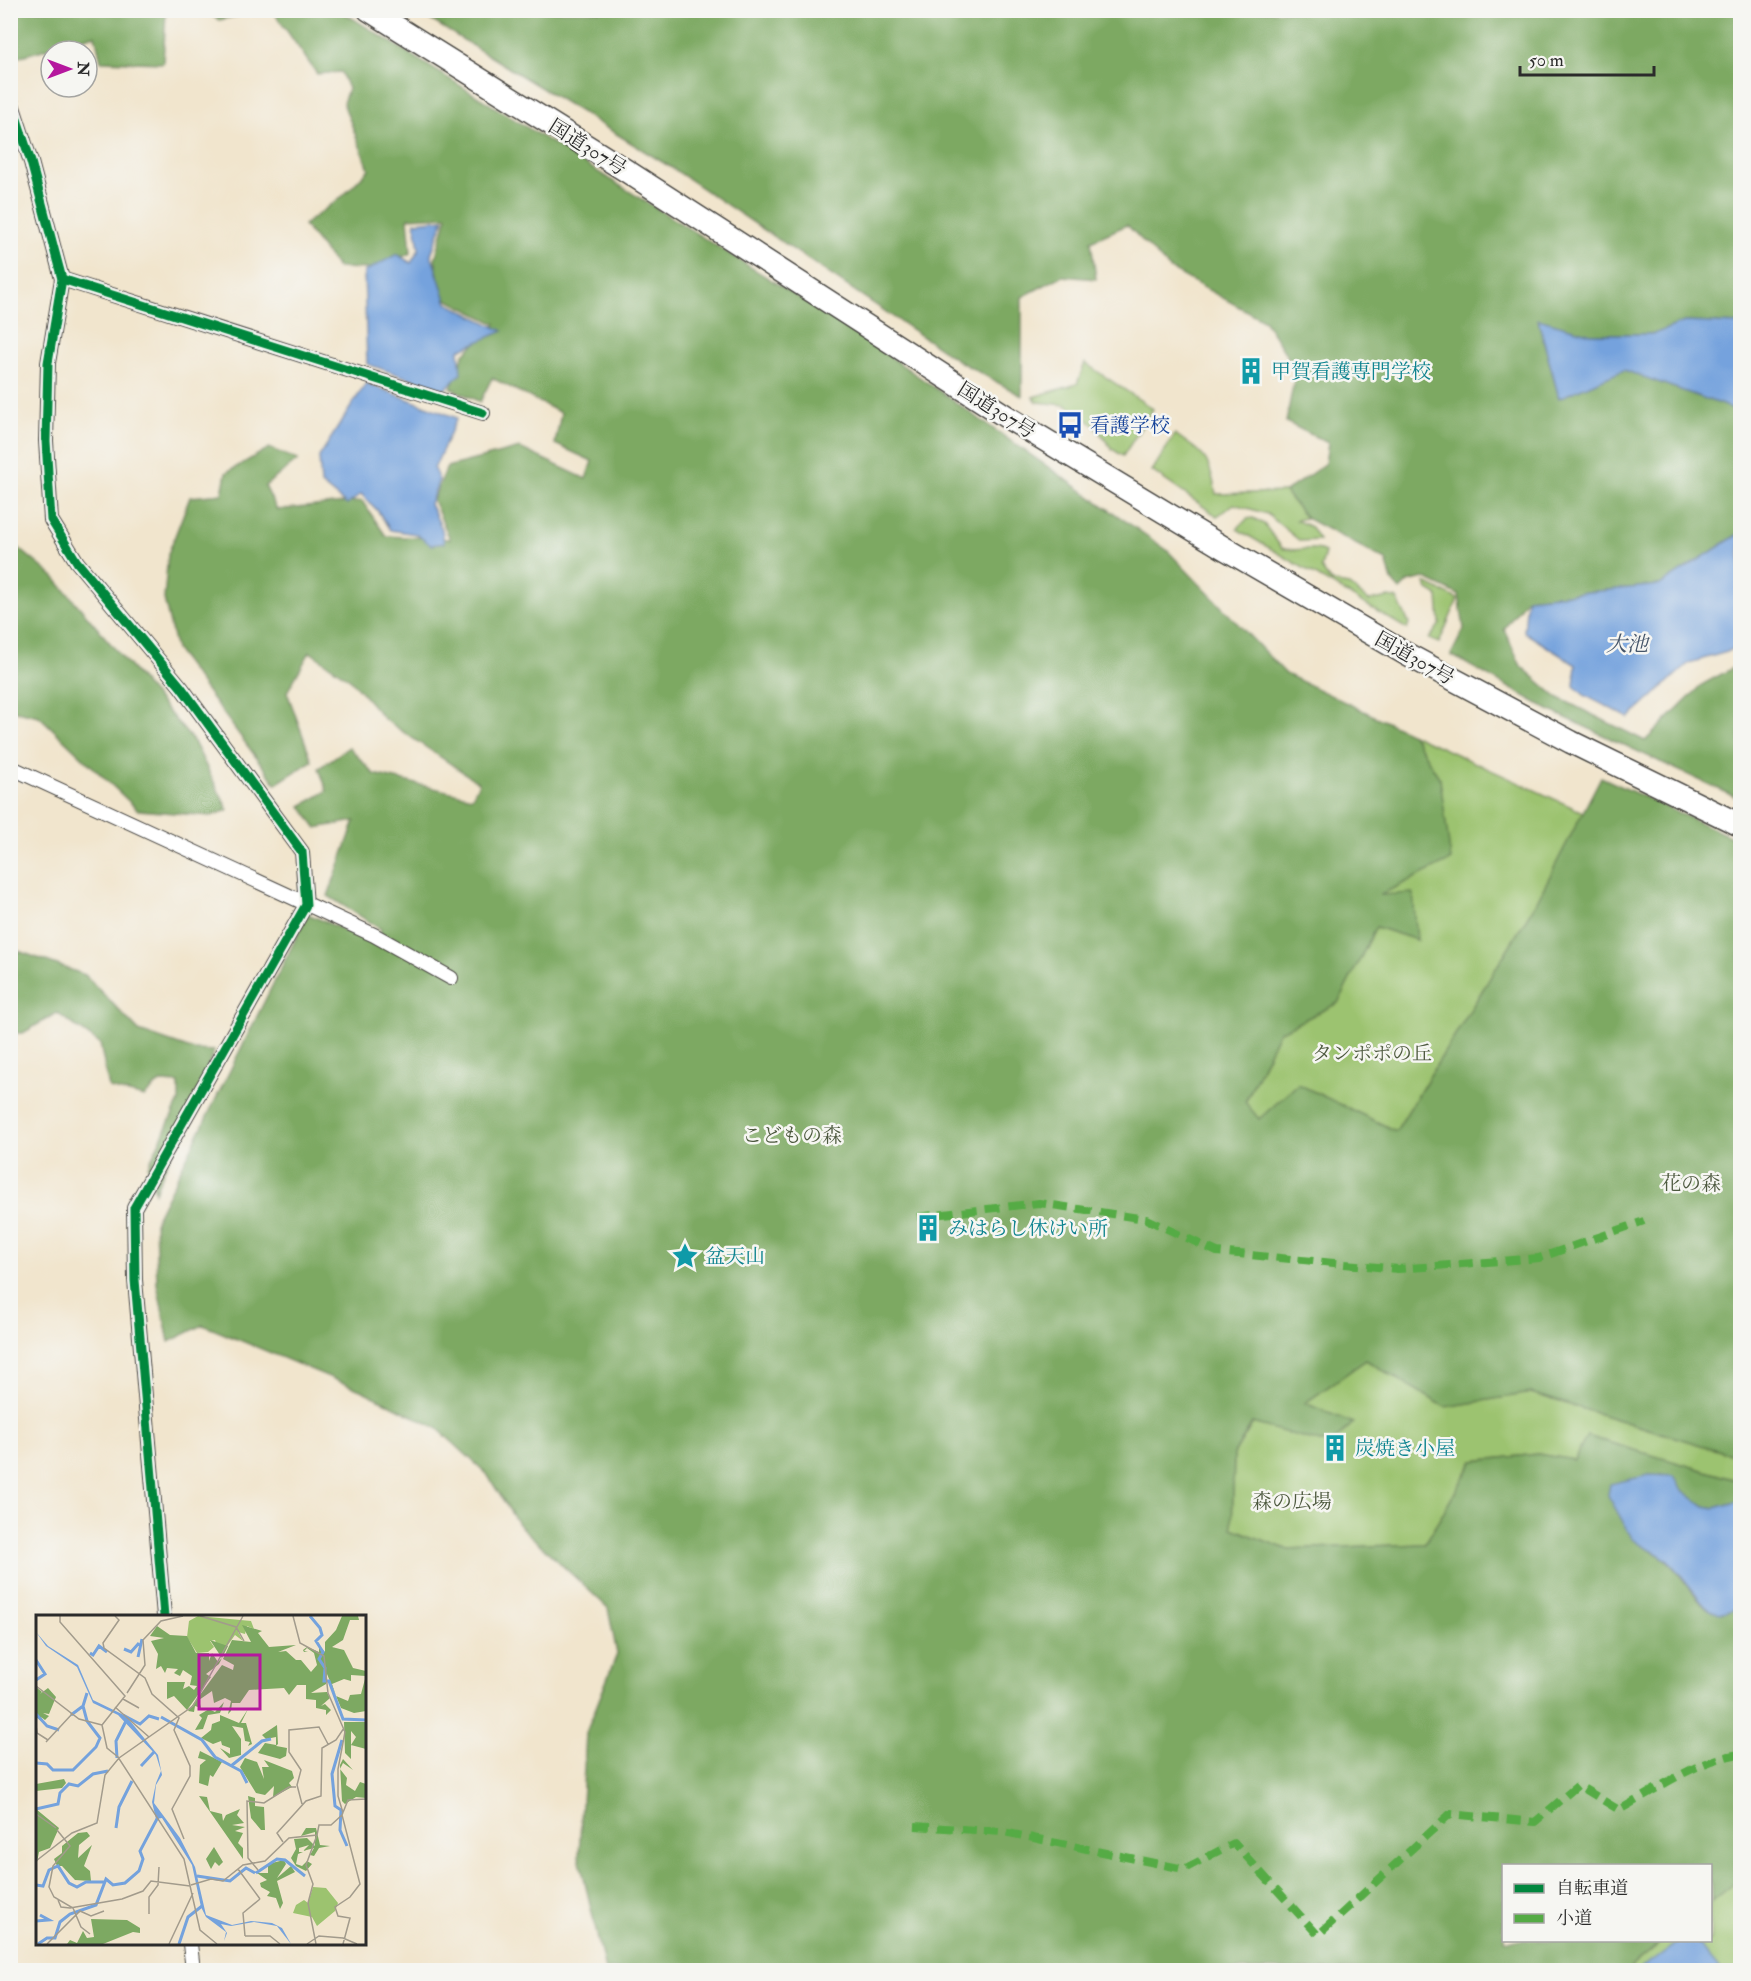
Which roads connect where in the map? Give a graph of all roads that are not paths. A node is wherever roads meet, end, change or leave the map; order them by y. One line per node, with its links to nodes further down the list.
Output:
1 (369, 10): 6 (highway, 国道307号)
2 (10, 98): 3 (street)
3 (62, 279): 4 (street); 7 (street)
4 (483, 413)
5 (10, 767): 7 (street)
6 (1740, 825)
7 (306, 905): 8 (street); 9 (street)
8 (451, 978)
9 (164, 1615)
10 (190, 1945): 11 (street)
11 (193, 1971)

